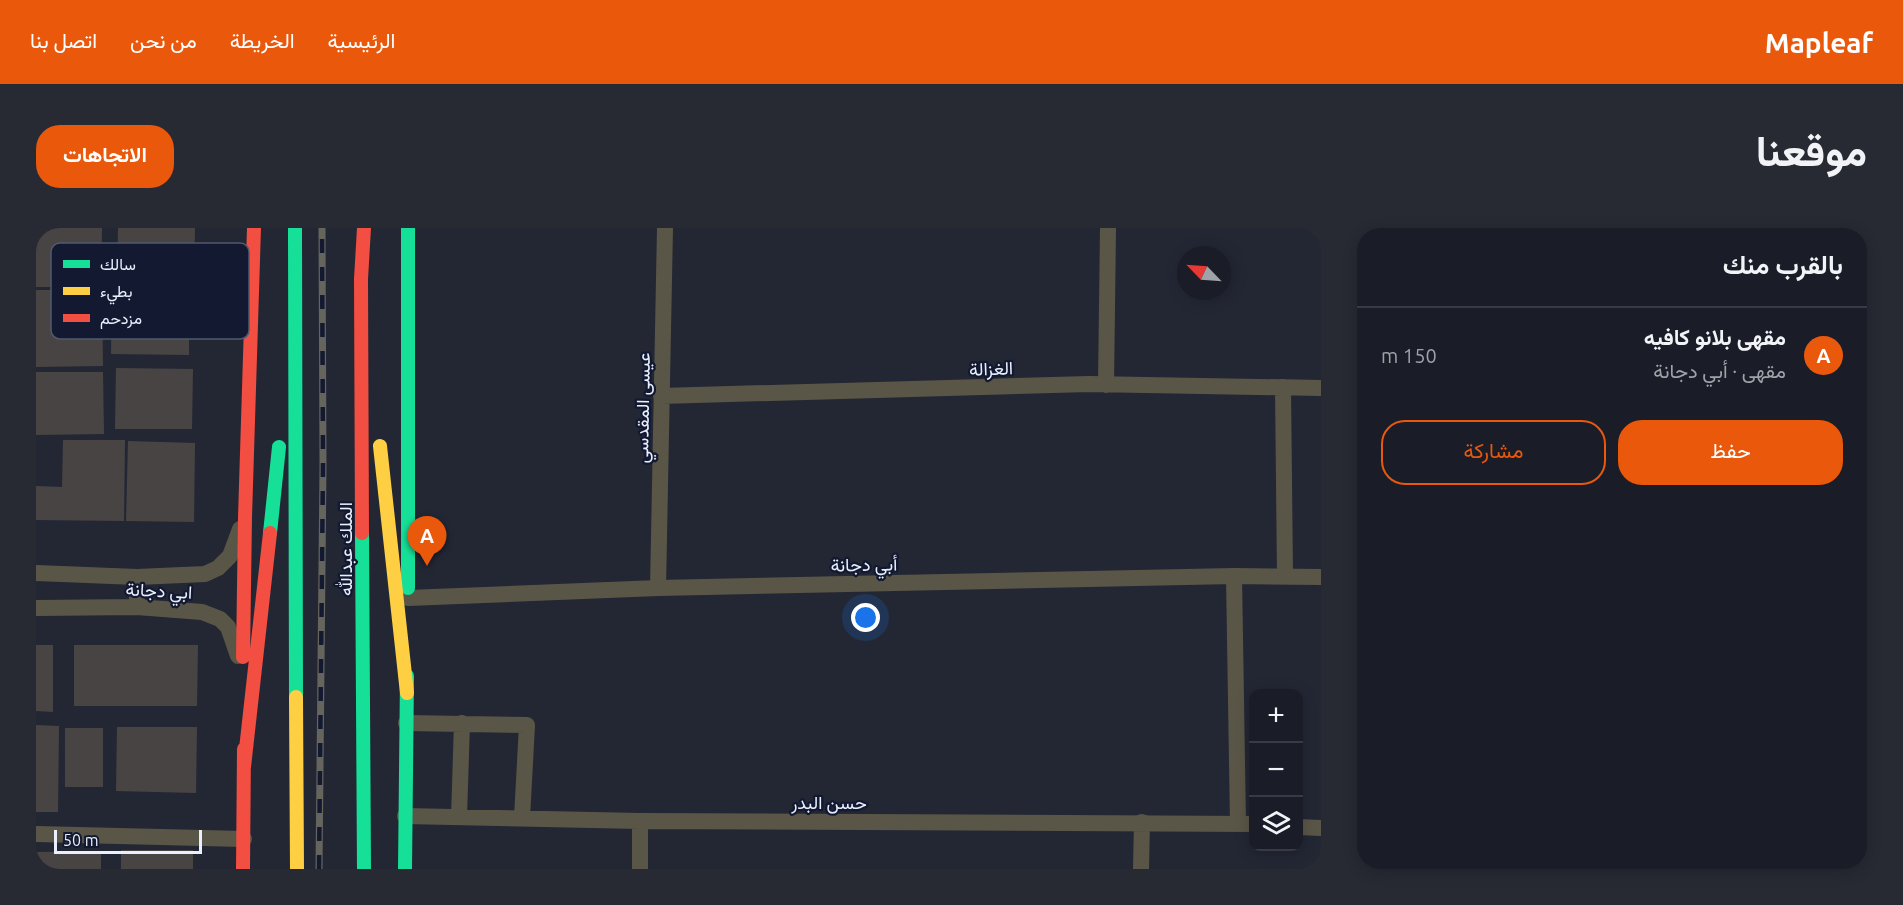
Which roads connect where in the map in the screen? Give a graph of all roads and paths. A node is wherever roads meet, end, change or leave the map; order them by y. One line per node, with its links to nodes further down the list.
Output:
1 (254, 228): 15 (main road)
2 (295, 228): 8 (main road)
3 (364, 228): 7 (main road, الملك عبدالله)
4 (408, 228): 22 (main road)
5 (665, 228): 12 (street, عيسى المقدسي)
6 (1107, 228): 9 (street)
7 (361, 279): 13 (main road); 42 (main road, الملك عبدالله)
8 (295, 300): 29 (main road); 41 (main road)
9 (1106, 385): 10 (street, الغزالة); 12 (street, الغزالة)
10 (1283, 387): 11 (street, الغزالة); 18 (street)
11 (1321, 388)
12 (661, 396): 21 (street, عيسى المقدسي)
13 (375, 409)
14 (378, 433): 26 (main road)
15 (245, 517): 19 (street, ابي دجانة); 25 (main road)
16 (36, 573): 19 (street, ابي دجانة)
17 (1234, 576): 18 (street, أبي دجانة); 21 (street, أبي دجانة); 35 (street)
18 (1286, 576): 20 (street, أبي دجانة)
19 (137, 577): 23 (street)
20 (1321, 577)
21 (658, 588): 22 (street, أبي دجانة)
22 (408, 598): 26 (main road)
23 (137, 607): 24 (street, ابي دجانة); 25 (street, ابي دجانة)
24 (36, 608)
25 (243, 672): 29 (main road)
26 (407, 693): 27 (main road)
27 (406, 723): 28 (street); 30 (main road)
28 (462, 723): 31 (street); 32 (street)
29 (244, 767): 39 (main road)
30 (405, 816): 31 (street, حسن البدر); 43 (main road)
31 (459, 817): 32 (street, حسن البدر)
32 (522, 818): 33 (street, حسن البدر)
33 (640, 821): 34 (street, حسن البدر); 44 (street)
34 (1142, 822): 35 (street, حسن البدر); 45 (street)
35 (1246, 823)
36 (1303, 826): 37 (street)
37 (1321, 828)
38 (36, 834): 39 (street)
39 (244, 839): 40 (main road)
40 (243, 869)
41 (297, 869)
42 (364, 869)
43 (405, 869)
44 (640, 869)
45 (1141, 869)

